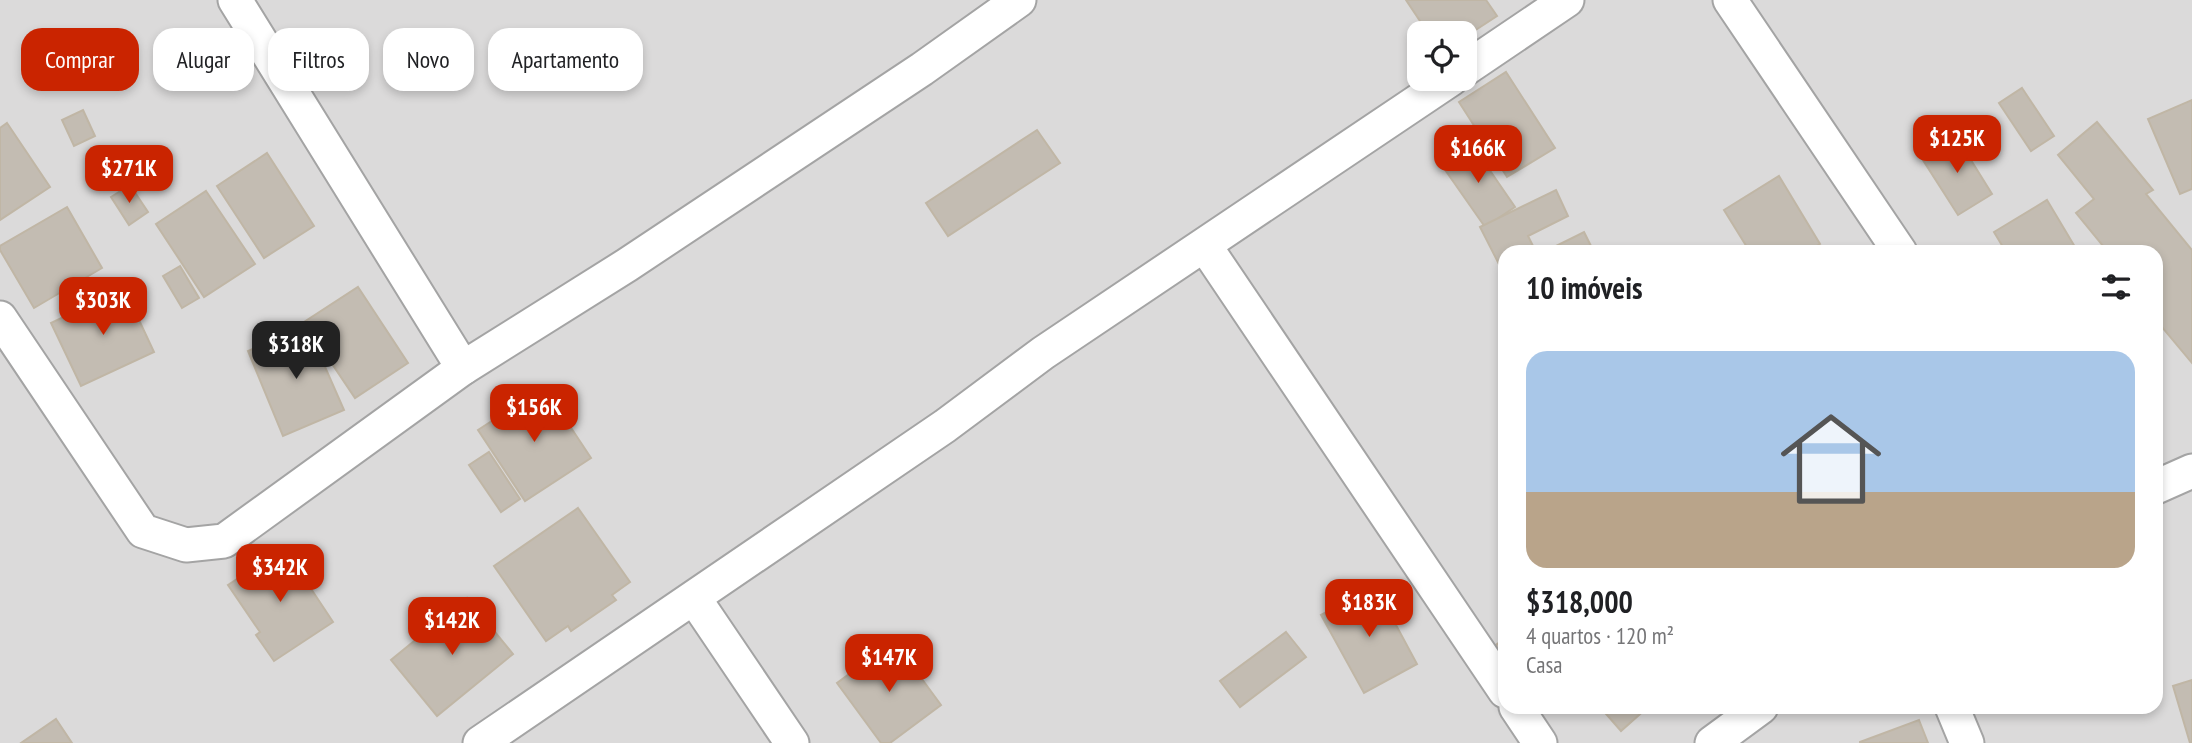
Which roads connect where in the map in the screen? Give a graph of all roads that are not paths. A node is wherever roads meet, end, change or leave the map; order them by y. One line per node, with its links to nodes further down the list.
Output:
1 (235, 0): 10 (street)
2 (1019, 0): 10 (street)
3 (1567, 0): 5 (street)
4 (1730, 0): 7 (street)
5 (1477, 61)
6 (1433, 91): 8 (street)
7 (1895, 245)
8 (1205, 246): 13 (street); 14 (street)
9 (0, 318): 10 (street)
10 (463, 368)
11 (2192, 471): 12 (street)
12 (2163, 484)
13 (694, 598): 18 (street); 19 (street)
14 (1498, 681)
15 (1521, 714): 20 (street)
16 (1751, 714): 21 (street)
17 (1955, 714): 22 (street)
18 (480, 743)
19 (792, 743)
20 (1540, 743)
21 (1712, 743)
22 (1967, 743)

